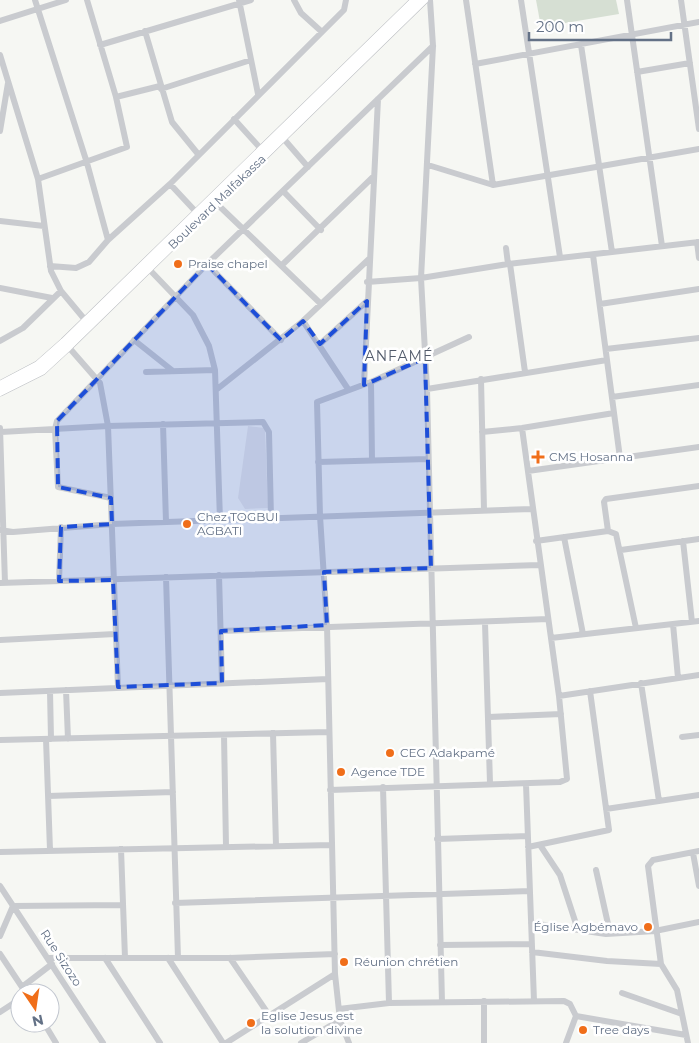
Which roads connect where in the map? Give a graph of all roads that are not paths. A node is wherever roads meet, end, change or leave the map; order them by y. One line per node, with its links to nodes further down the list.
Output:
1 (35, 0): 14 (street)
2 (66, 0): 14 (street)
3 (87, 0): 22 (street)
4 (251, 0): 12 (street)
5 (294, 0): 20 (street)
6 (346, 0): 20 (street)
7 (430, 0): 15 (street)
8 (466, 0): 29 (street)
9 (521, 0): 25 (street)
10 (627, 0): 21 (street)
11 (681, 0): 18 (street)
12 (239, 1): 19 (street); 27 (street)
13 (419, 1): 15 (street); 39 (main road, Boulevard Malfakassa); 41 (main road, Boulevard Malfakassa)
14 (37, 9): 16 (street); 44 (street)
15 (432, 14): 24 (street)
16 (0, 20)
17 (699, 22): 18 (street)
18 (685, 25): 21 (street); 28 (street)
19 (145, 31): 22 (street); 32 (street)
20 (322, 32): 33 (street)
21 (632, 34): 23 (street); 30 (street)
22 (100, 45): 34 (street)
23 (581, 45): 25 (street); 47 (street)
24 (433, 46): 35 (street); 45 (street)
25 (530, 53): 29 (street); 48 (street)
26 (0, 55): 31 (street)
27 (251, 60): 32 (street); 33 (street)
28 (690, 63): 30 (street); 37 (street)
29 (475, 64): 52 (street)
30 (637, 72): 43 (street)
31 (8, 82): 38 (street); 50 (street)
32 (160, 87): 34 (street); 42 (street)
33 (258, 94): 36 (street)
34 (116, 97): 44 (street)
35 (378, 100): 46 (street); 49 (street)
36 (234, 119): 41 (street); 42 (street)
37 (699, 129)
38 (0, 131)
39 (283, 138): 46 (street); 54 (main road, Boulevard Malfakassa)
40 (699, 149): 43 (street)
41 (262, 150): 54 (main road, Boulevard Malfakassa)
42 (198, 154): 51 (street)
43 (649, 158): 47 (street); 62 (street)
44 (87, 163): 50 (street); 60 (street)
45 (428, 165): 52 (street); 74 (street)
46 (308, 166): 53 (street)
47 (599, 166): 48 (street); 64 (street)
48 (549, 175): 52 (street); 66 (street)
49 (374, 176): 59 (street); 68 (street)
50 (38, 179): 57 (street)
51 (170, 184): 55 (street); 60 (street)
52 (494, 184)
53 (283, 191): 58 (street); 59 (street)
54 (214, 201): 55 (main road, Boulevard Malfakassa); 58 (street); 73 (main road, Boulevard Malfakassa)
55 (197, 213): 73 (main road, Boulevard Malfakassa)
56 (0, 221): 57 (street)
57 (44, 226): 71 (street)
58 (244, 229): 69 (street); 72 (street)
59 (321, 230): 72 (street)
60 (108, 240): 71 (street)
61 (698, 242): 62 (street); 67 (street)
62 (662, 246): 64 (street)
63 (506, 248): 70 (street)
64 (612, 252): 65 (street)
65 (593, 255): 66 (street); 83 (street)
66 (560, 257): 70 (street)
67 (699, 258)
68 (369, 259): 75 (street); 82 (street)
69 (207, 264): 79 (street); 89 (street)
70 (509, 264): 74 (street); 99 (street)
71 (50, 266): 78 (street)
72 (282, 266): 82 (street)
73 (147, 267): 79 (street); 84 (main road, Boulevard Malfakassa); 92 (main road, Boulevard Malfakassa)
74 (422, 278): 75 (street); 94 (street)
75 (368, 282): 81 (street)
76 (0, 288): 80 (street)
77 (699, 289): 83 (street)
78 (61, 291): 80 (street); 84 (street)
79 (174, 297): 88 (street); 96 (street)
80 (52, 298): 90 (street)
81 (367, 302): 91 (street); 102 (street)
82 (321, 304): 85 (street)
83 (600, 304): 93 (street)
84 (86, 321): 92 (main road, Boulevard Malfakassa)
85 (303, 321): 89 (street); 91 (street)
86 (469, 337): 94 (street)
87 (699, 338): 93 (street)
88 (134, 340): 97 (street); 100 (street)
89 (281, 340): 107 (street)
90 (0, 341)
91 (320, 344): 105 (street)
92 (66, 345): 100 (street); 103 (main road, Boulevard Malfakassa); 108 (main road, Boulevard Malfakassa)
93 (606, 349): 95 (street)
94 (425, 358): 102 (street); 106 (street)
95 (607, 360): 99 (street); 109 (street)
96 (215, 370): 97 (street); 107 (street)
97 (173, 371): 98 (street)
98 (146, 372)
99 (525, 372): 101 (street)
100 (96, 378): 113 (street); 115 (street)
101 (481, 379): 106 (street); 117 (street)
102 (368, 383): 105 (street); 121 (street)
103 (0, 385)
104 (699, 385): 109 (street)
105 (348, 389): 122 (street)
106 (426, 389): 120 (street)
107 (216, 390): 111 (street)
108 (0, 392)
109 (612, 397): 110 (street)
110 (614, 413): 114 (street); 119 (street)
111 (216, 422): 112 (street); 130 (street); 131 (street)
112 (163, 424): 113 (street); 132 (street)
113 (108, 426): 115 (street); 125 (street)
114 (522, 428): 117 (street); 123 (street)
115 (55, 429): 116 (street); 125 (street)
116 (0, 430): 135 (street)
117 (482, 432): 127 (street)
118 (699, 447): 119 (street)
119 (620, 458): 123 (street)
120 (428, 459): 121 (street); 128 (street)
121 (372, 460): 122 (street)
122 (318, 462): 129 (street)
123 (528, 471): 126 (street)
124 (699, 486): 136 (street)
125 (111, 498): 133 (street)
126 (532, 509): 127 (street); 139 (street)
127 (484, 510): 128 (street)
128 (430, 512): 129 (street); 143 (street)
129 (320, 516): 130 (street); 144 (street)
130 (270, 518): 131 (street)
131 (220, 520): 132 (street)
132 (166, 522): 133 (street)
133 (112, 524): 134 (street); 147 (street)
134 (61, 527): 135 (street); 148 (street)
135 (1, 530): 149 (street)
136 (608, 531): 137 (street); 141 (street)
137 (564, 537): 139 (street); 159 (street)
138 (699, 539): 140 (street)
139 (536, 541): 142 (street)
140 (682, 541): 141 (street); 151 (street)
141 (621, 550): 156 (street)
142 (539, 565): 143 (street); 150 (street)
143 (431, 568): 144 (street); 152 (street)
144 (324, 572): 145 (street); 155 (street)
145 (219, 575): 146 (street); 157 (street)
146 (166, 577): 147 (street); 167 (street)
147 (114, 580): 148 (street); 158 (street)
148 (59, 581): 149 (street)
149 (3, 583)
150 (548, 619): 153 (street); 160 (street)
151 (696, 622): 154 (street)
152 (433, 623): 153 (street); 155 (street); 187 (street)
153 (485, 623): 175 (street)
154 (673, 624): 156 (street); 163 (street)
155 (327, 625): 157 (street); 164 (street)
156 (636, 628): 159 (street)
157 (221, 631): 165 (street)
158 (115, 634): 161 (street); 168 (street)
159 (583, 634): 160 (street)
160 (551, 638): 173 (street)
161 (0, 640)
162 (699, 675): 163 (street)
163 (678, 678): 166 (street)
164 (328, 679): 165 (street); 176 (street)
165 (222, 683): 167 (street)
166 (641, 683): 171 (street); 193 (street)
167 (168, 686): 168 (street); 180 (street)
168 (118, 687): 169 (street)
169 (66, 690): 170 (street); 182 (street)
170 (50, 691): 172 (street); 183 (street)
171 (590, 691): 173 (street); 194 (street)
172 (0, 693)
173 (559, 696): 174 (street)
174 (561, 714): 175 (street); 186 (street)
175 (489, 717): 185 (street)
176 (328, 732): 177 (street); 189 (street)
177 (273, 733): 178 (street); 200 (street)
178 (224, 735): 180 (street); 199 (street)
179 (699, 735): 181 (street)
180 (171, 736): 182 (street); 190 (street)
181 (682, 737)
182 (68, 738): 183 (street)
183 (49, 739): 184 (street); 192 (street)
184 (0, 740)
185 (490, 783): 186 (street); 187 (street)
186 (526, 784): 195 (street)
187 (435, 786): 188 (street); 196 (street)
188 (383, 787): 189 (street); 212 (street)
189 (330, 790): 197 (street)
190 (173, 792): 192 (street); 201 (street)
191 (699, 795): 193 (street)
192 (48, 796): 204 (street)
193 (659, 801): 194 (street)
194 (606, 809): 198 (street)
195 (528, 836): 196 (street); 202 (street)
196 (437, 839): 211 (street)
197 (332, 845): 200 (street); 213 (street)
198 (540, 845): 202 (street); 219 (street)
199 (226, 846): 200 (street); 201 (street)
200 (276, 846)
201 (174, 847): 203 (street); 214 (street)
202 (528, 847): 210 (street)
203 (121, 849): 204 (street); 215 (street)
204 (50, 850): 205 (street)
205 (0, 852)
206 (696, 852): 209 (street); 220 (street)
207 (596, 870): 221 (street)
208 (0, 886): 216 (street, Rue Sizozo)
209 (699, 886)
210 (530, 892): 211 (street); 218 (street)
211 (438, 893): 212 (street); 224 (street)
212 (387, 896): 213 (street); 242 (street)
213 (333, 897): 214 (street); 227 (street)
214 (175, 902): 231 (street)
215 (122, 904): 216 (street); 229 (street)
216 (13, 906): 222 (street); 233 (street, Rue Sizozo)
217 (699, 922): 220 (street)
218 (531, 923): 219 (street); 223 (street)
219 (578, 930): 221 (street)
220 (655, 931): 221 (street); 234 (street)
221 (610, 933)
222 (0, 936)
223 (532, 944): 224 (street); 225 (street)
224 (440, 946): 241 (street)
225 (532, 952): 234 (street); 240 (street)
226 (0, 954): 236 (street)
227 (335, 954): 232 (street); 235 (street)
228 (105, 958): 229 (street); 233 (street); 250 (street)
229 (125, 958): 230 (street)
230 (168, 958): 231 (street); 251 (street)
231 (178, 958): 232 (street)
232 (230, 958): 245 (street)
233 (50, 961): 237 (street); 249 (street, Rue Sizozo)
234 (660, 964): 244 (street)
235 (335, 974): 243 (street); 245 (street)
236 (19, 983)
237 (30, 983)
238 (622, 993): 244 (street)
239 (484, 1001): 240 (street); 241 (street); 254 (street)
240 (534, 1001): 246 (street)
241 (442, 1002): 242 (street)
242 (389, 1003): 243 (street)
243 (339, 1009): 247 (street)
244 (682, 1014): 248 (street)
245 (269, 1015): 251 (street)
246 (576, 1016): 248 (street); 255 (street)
247 (340, 1020): 252 (street); 253 (street)
248 (686, 1035): 256 (street)
249 (103, 1043)
250 (160, 1043)
251 (224, 1043)
252 (301, 1043)
253 (349, 1043)
254 (484, 1043)
255 (566, 1043)
256 (688, 1043)

